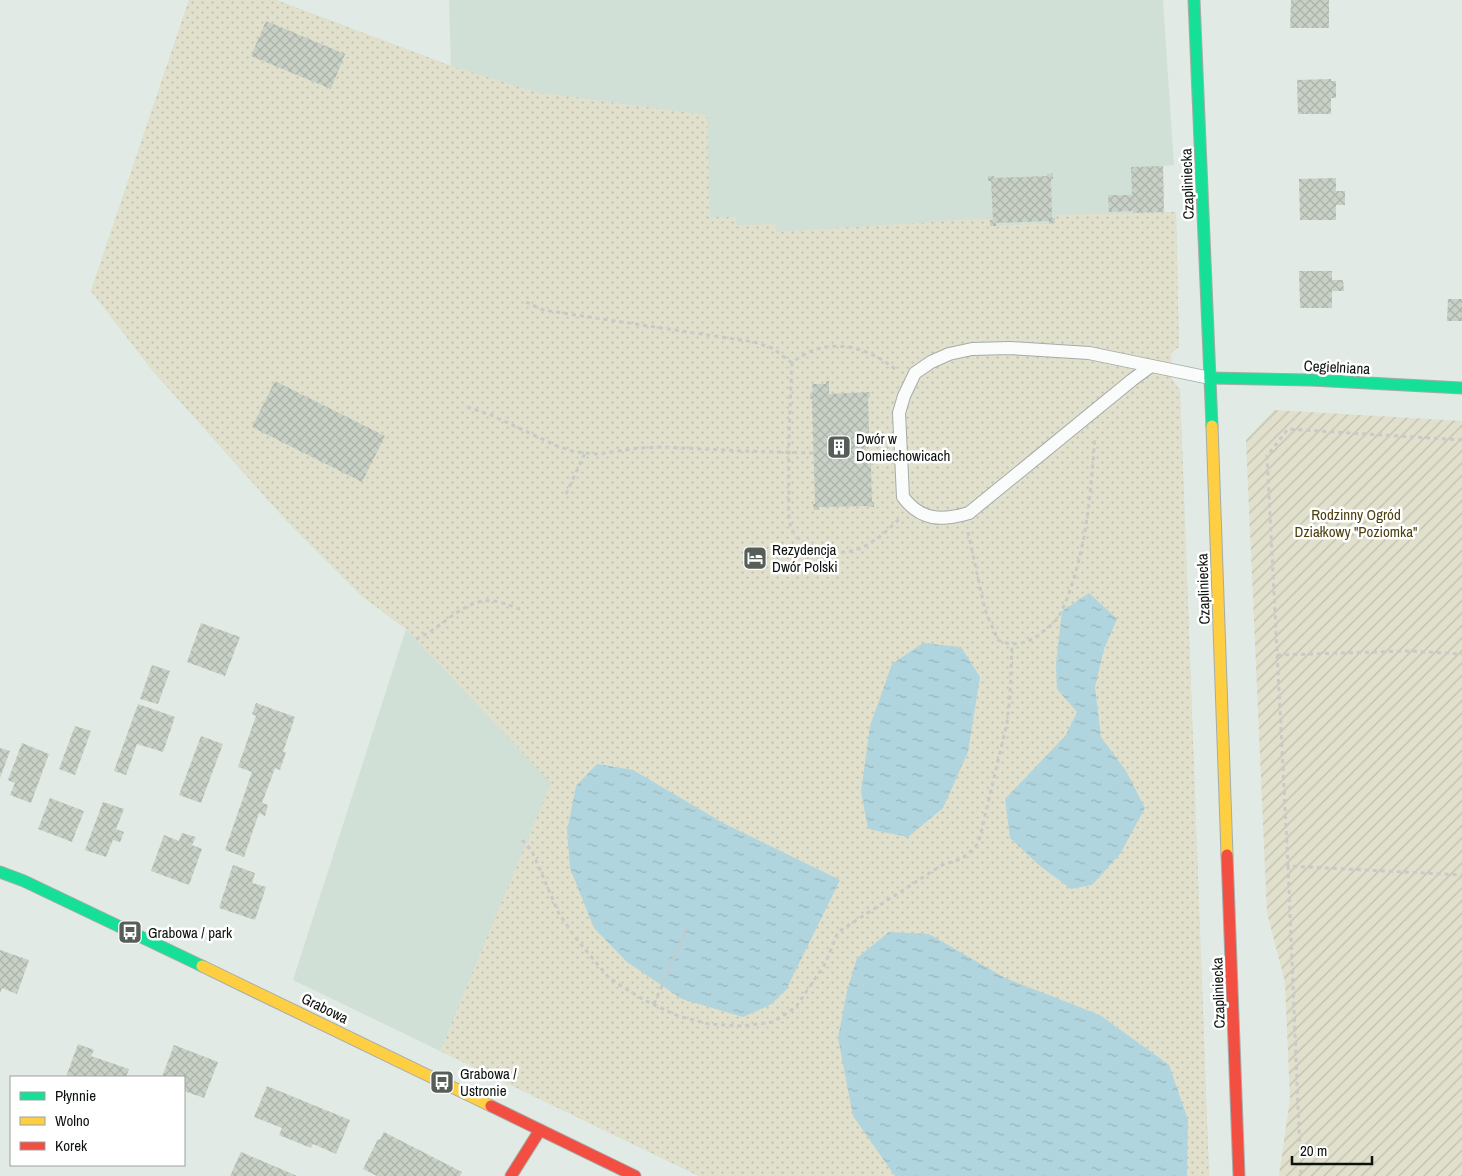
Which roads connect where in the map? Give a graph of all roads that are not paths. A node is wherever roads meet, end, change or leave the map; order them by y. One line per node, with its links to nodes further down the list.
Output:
1 (1194, 0): 3 (main road, Czapliniecka)
2 (1151, 366): 2 (lane); 3 (lane)
3 (1210, 378): 4 (main road, Cegielniana); 9 (main road, Czapliniecka)
4 (1462, 388)
5 (0, 872): 6 (main road, Grabowa)
6 (540, 1130): 7 (main road); 8 (main road, Grabowa)
7 (511, 1176)
8 (635, 1176)
9 (1239, 1176)

